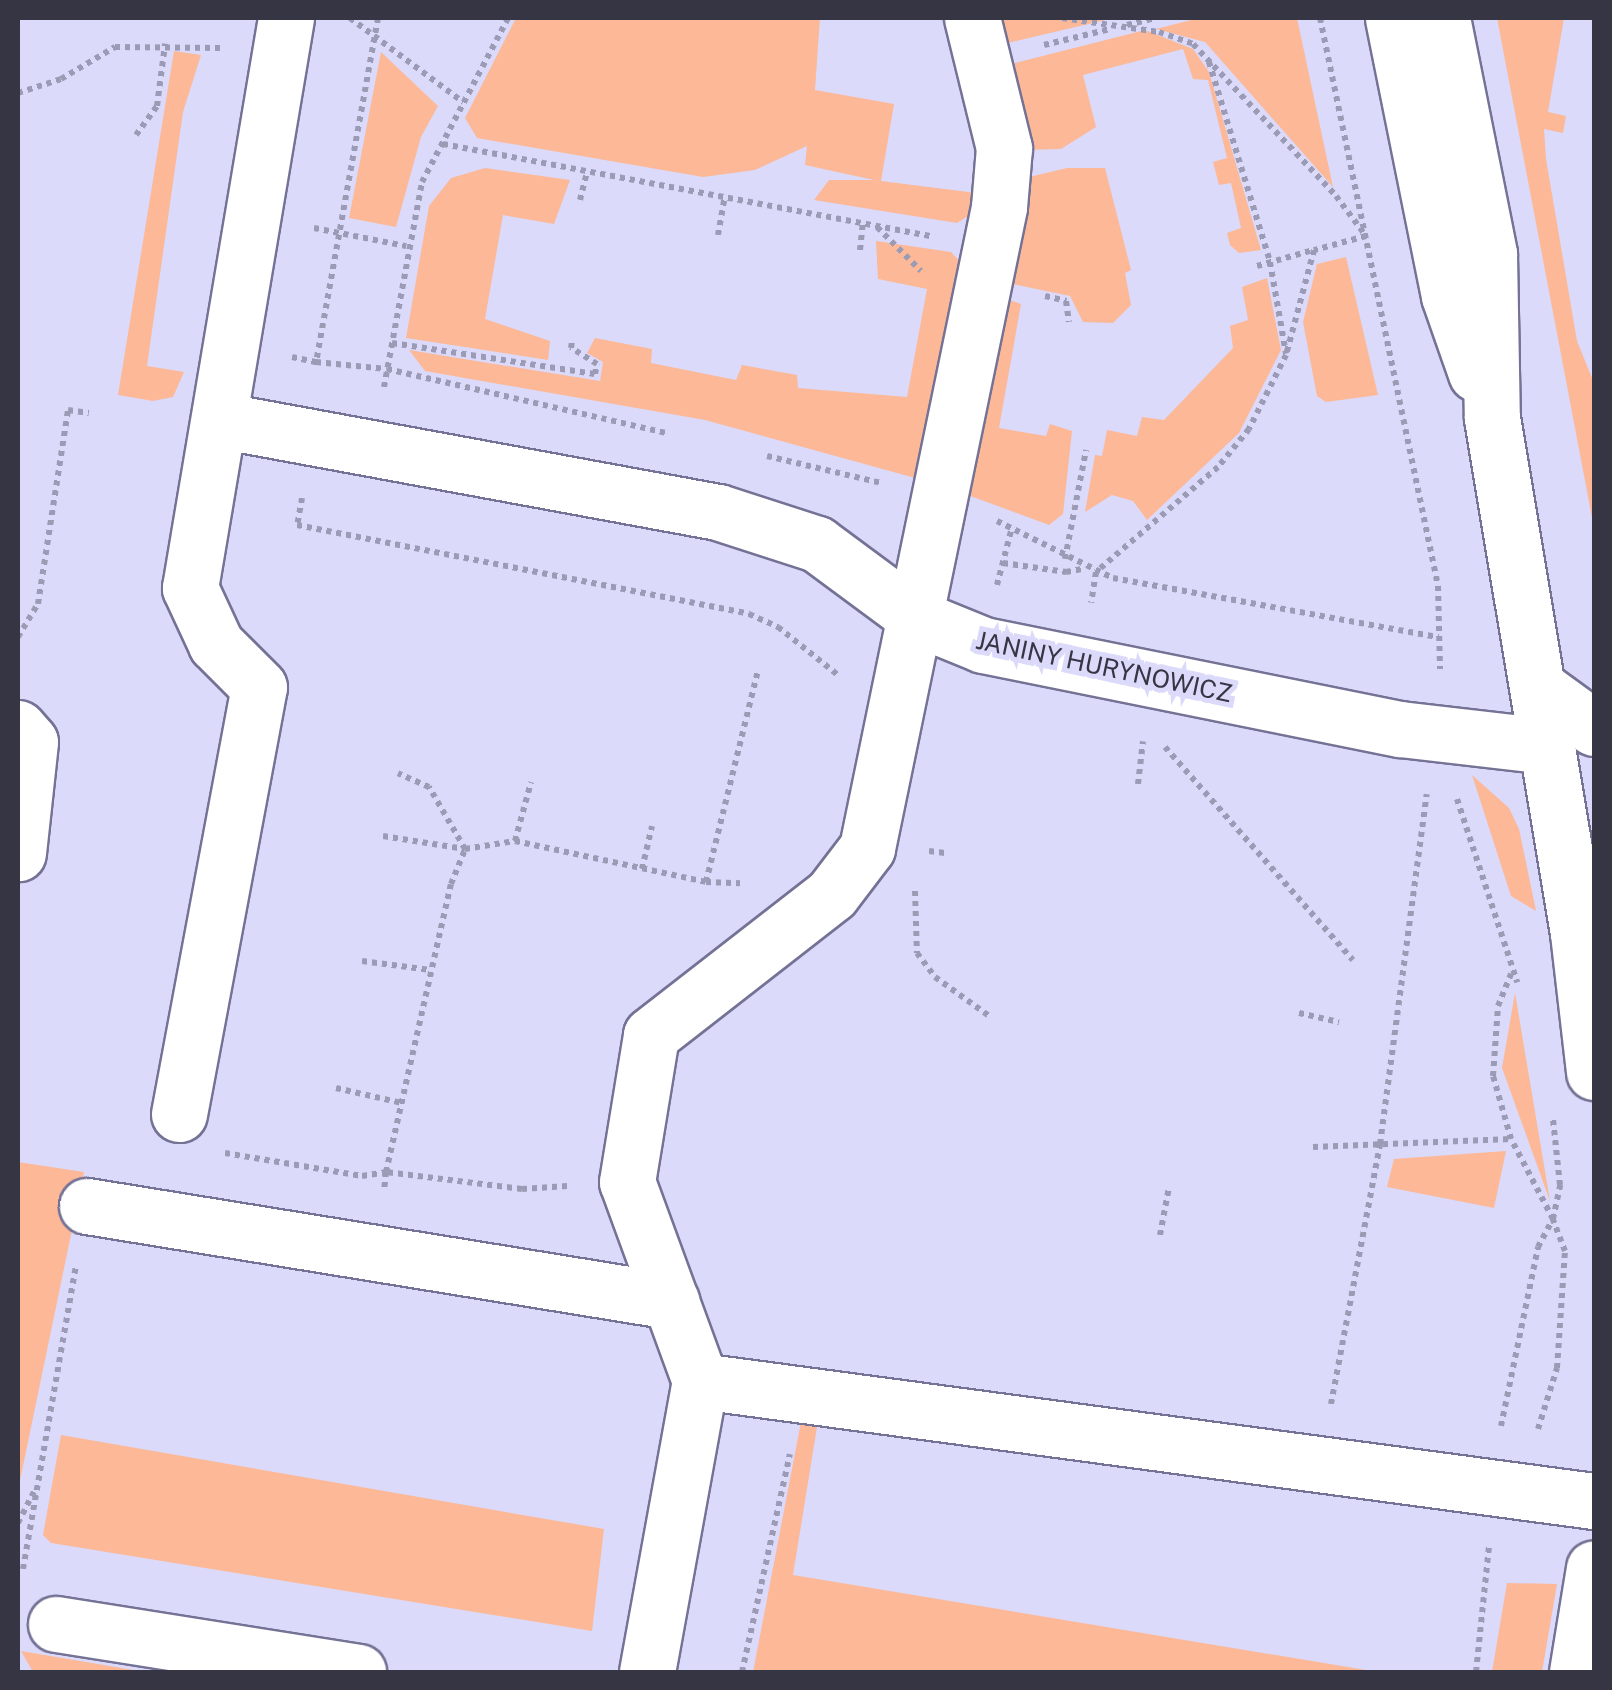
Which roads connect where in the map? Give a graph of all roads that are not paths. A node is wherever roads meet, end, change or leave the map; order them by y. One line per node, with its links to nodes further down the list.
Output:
1 (286, 18): 6 (street)
2 (1393, 18): 5 (street)
3 (1442, 18): 5 (street)
4 (979, 38): 7 (street)
5 (1492, 418): 9 (street)
6 (219, 420): 7 (street, JANINY HURYNOWICZ); 13 (street)
7 (917, 618): 9 (street, JANINY HURYNOWICZ); 15 (street)
8 (18, 728): 10 (street)
9 (1571, 737): 11 (street)
10 (18, 853)
11 (1581, 866): 12 (street)
12 (1594, 1072)
13 (198, 1132)
14 (87, 1206): 15 (street)
15 (671, 1301): 16 (street)
16 (700, 1381): 17 (street); 21 (street)
17 (1594, 1501)
18 (1594, 1568): 22 (street)
19 (56, 1624): 20 (street)
20 (358, 1672)
21 (647, 1672)
22 (1577, 1672)

